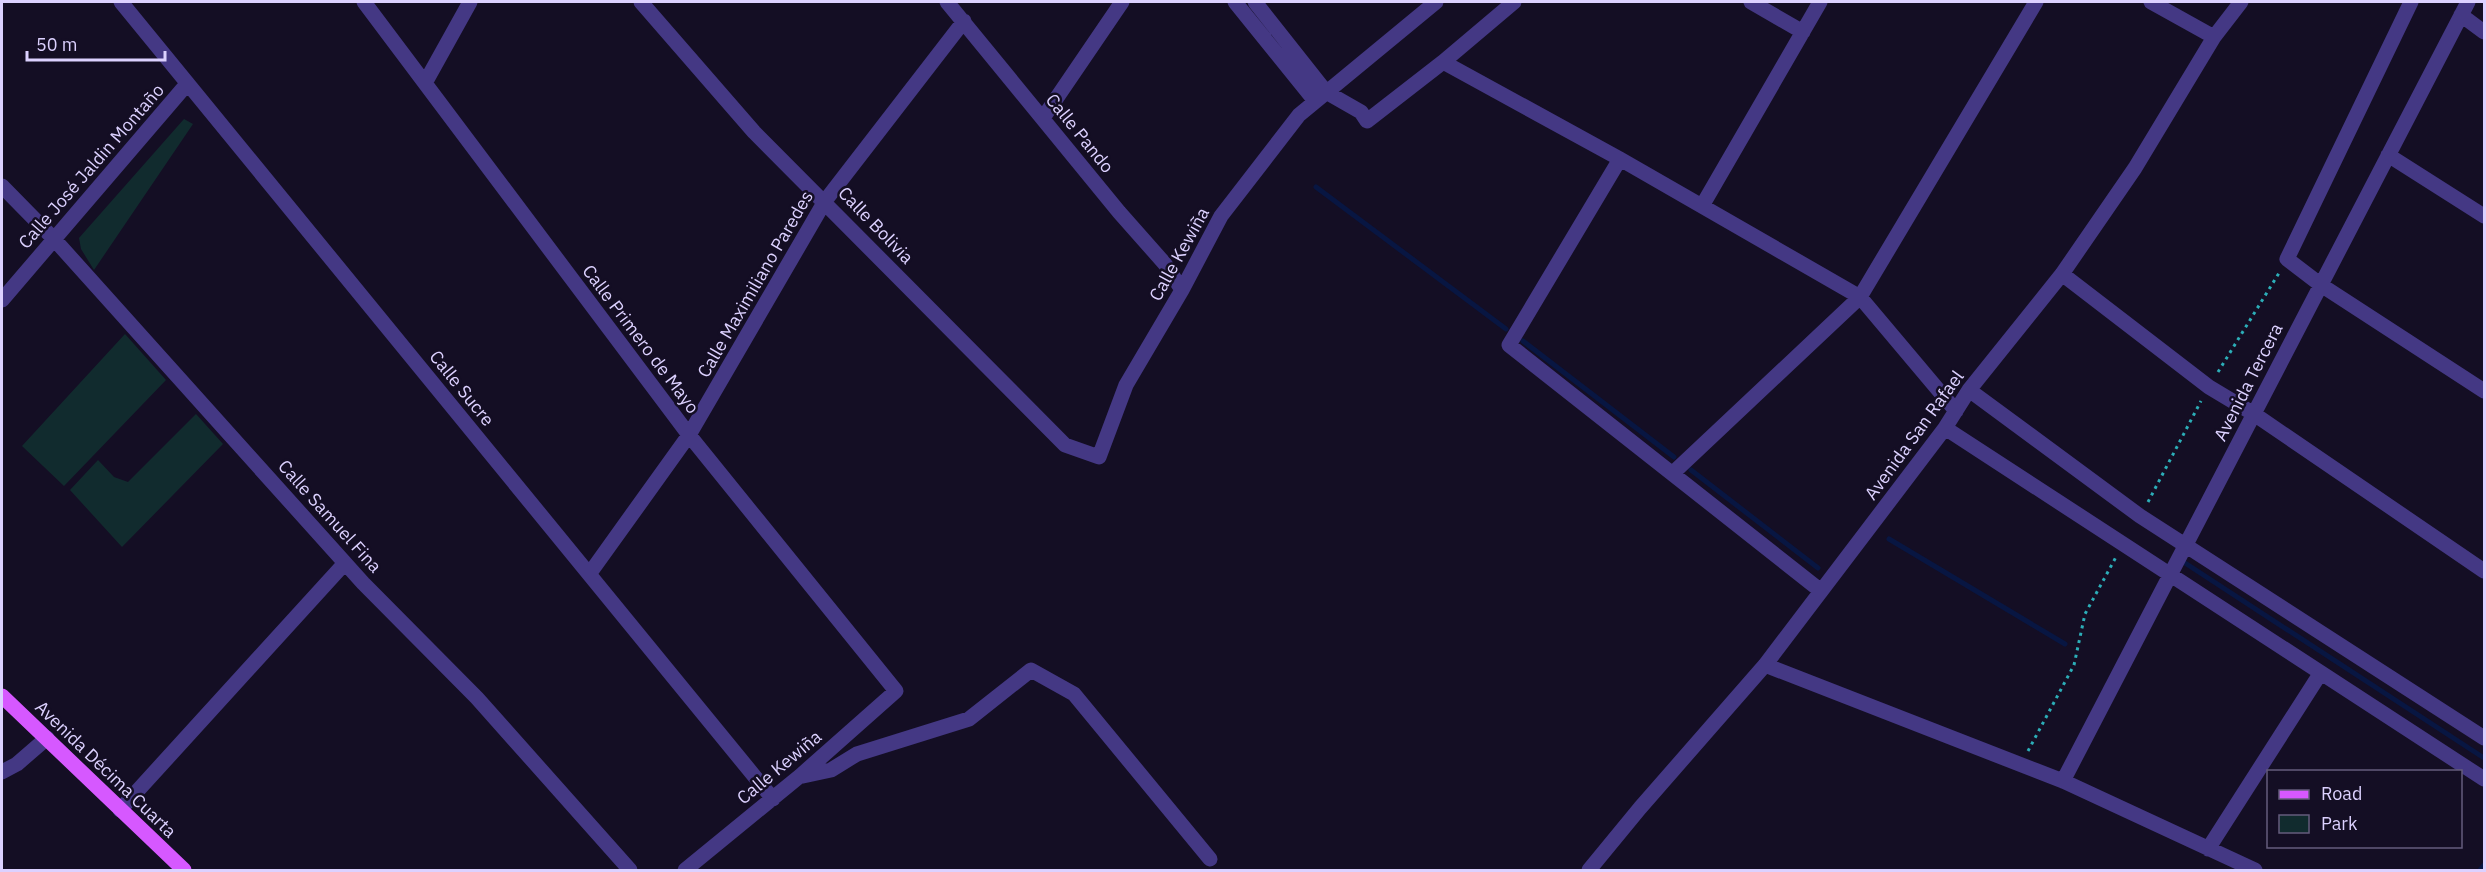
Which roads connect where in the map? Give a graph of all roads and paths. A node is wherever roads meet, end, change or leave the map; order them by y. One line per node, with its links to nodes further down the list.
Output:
1 (121, 2): 25 (street, Calle Sucre)
2 (364, 2): 24 (street, Calle Primero de Mayo)
3 (470, 2): 24 (street)
4 (641, 2): 31 (street, Calle Bolivia)
5 (947, 2): 19 (street, Calle Pando)
6 (1122, 2): 27 (street)
7 (1235, 2): 26 (street)
8 (1254, 2): 26 (street)
9 (1436, 2): 26 (street, Calle Kewiña)
10 (1514, 2): 23 (street)
11 (1751, 2): 20 (street)
12 (1821, 2): 20 (street)
13 (2036, 2): 38 (street)
14 (2151, 2): 22 (street)
15 (2241, 2): 22 (street, Avenida San Rafael)
16 (2411, 2): 36 (street)
17 (2468, 2): 18 (street, Avenida Tercera)
18 (2461, 15): 21 (street); 28 (street, Avenida Tercera)
19 (964, 21): 27 (street, Calle Pando); 31 (street, Calle Maximiliano Paredes)
20 (1803, 32): 32 (street)
21 (2484, 32)
22 (2214, 37): 35 (street, Avenida San Rafael)
23 (1443, 62): 26 (street); 29 (street)
24 (425, 83): 45 (street, Calle Primero de Mayo)
25 (187, 84): 34 (street, Calle José Jaldin Montaño); 51 (street, Calle Sucre)
26 (1321, 96): 37 (street, Calle Kewiña)
27 (1043, 118): 37 (street, Calle Pando)
28 (2388, 154): 33 (street); 36 (street, Avenida Tercera)
29 (1620, 159): 32 (street); 47 (street)
30 (2, 186): 34 (street, Calle Samuel Fina)
31 (825, 201): 45 (street, Calle Maximiliano Paredes); 46 (street, Calle Bolivia)
32 (1702, 206): 38 (street)
33 (2484, 216)
34 (54, 239): 39 (street, Calle José Jaldin Montaño); 49 (street, Calle Samuel Fina)
35 (2062, 274): 40 (street, Avenida San Rafael); 43 (street)
36 (2321, 285): 41 (street); 43 (street, Avenida Tercera)
37 (1182, 290): 46 (street, Calle Kewiña)
38 (1860, 297): 42 (street); 47 (street)
39 (2, 300)
40 (1969, 390): 42 (street, Avenida San Rafael); 48 (street)
41 (2484, 391)
42 (1956, 411): 44 (street, Avenida San Rafael)
43 (2254, 414): 48 (street, Avenida Tercera); 50 (street)
44 (1945, 428): 52 (street); 53 (street, Avenida San Rafael)
45 (689, 435): 51 (street, Calle Maximiliano Paredes); 56 (street, Calle Primero de Mayo)
46 (1099, 457)
47 (1673, 473): 53 (street)
48 (2185, 546): 52 (street, Avenida Tercera); 59 (street)
49 (345, 563): 65 (street); 69 (street, Calle Samuel Fina)
50 (2484, 571)
51 (590, 573): 64 (street, Calle Sucre)
52 (2170, 575): 55 (street); 63 (street, Avenida Tercera)
53 (1821, 591): 54 (street, Avenida San Rafael)
54 (1765, 665): 63 (street); 71 (street, Avenida San Rafael)
55 (2320, 674): 62 (street); 66 (street)
56 (896, 692): 61 (street, Calle Kewiña)
57 (2, 696): 58 (main road, Avenida Décima Cuarta)
58 (47, 738): 60 (street); 65 (main road, Avenida Décima Cuarta)
59 (2484, 738)
60 (2, 772)
61 (800, 776): 64 (street, Calle Kewiña); 67 (street)
62 (2484, 778)
63 (2063, 781): 66 (street)
64 (773, 799): 70 (street, Calle Kewiña)
65 (120, 810): 68 (main road, Avenida Décima Cuarta)
66 (2208, 849): 72 (street)
67 (1210, 859)
68 (184, 870)
69 (630, 870)
70 (685, 870)
71 (1589, 870)
72 (2255, 870)

